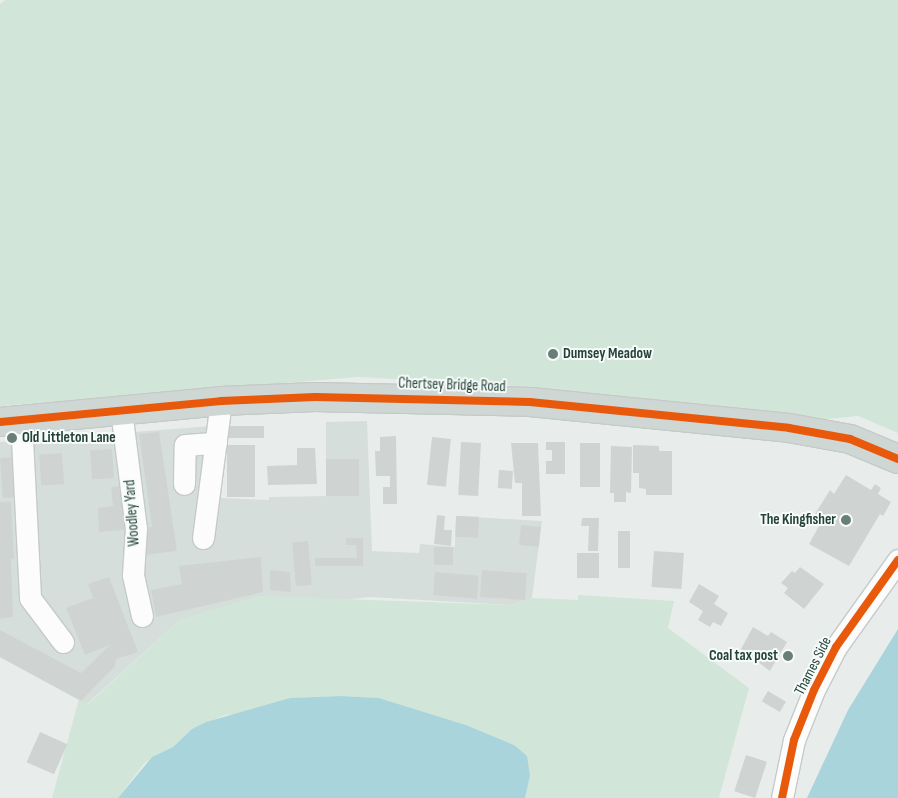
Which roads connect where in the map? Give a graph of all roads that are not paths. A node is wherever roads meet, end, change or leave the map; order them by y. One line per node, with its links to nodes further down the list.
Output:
1 (221, 401): 2 (main road, Chertsey Bridge Road); 4 (street); 5 (main road, Chertsey Bridge Road)
2 (122, 410): 3 (main road, Chertsey Bridge Road); 9 (street, Woodley Yard)
3 (10, 421): 10 (street)
4 (216, 443): 6 (street); 7 (street)
5 (898, 459)
6 (184, 484)
7 (203, 538)
8 (898, 560): 11 (street, Thames Side)
9 (142, 616)
10 (63, 642)
11 (782, 798)

